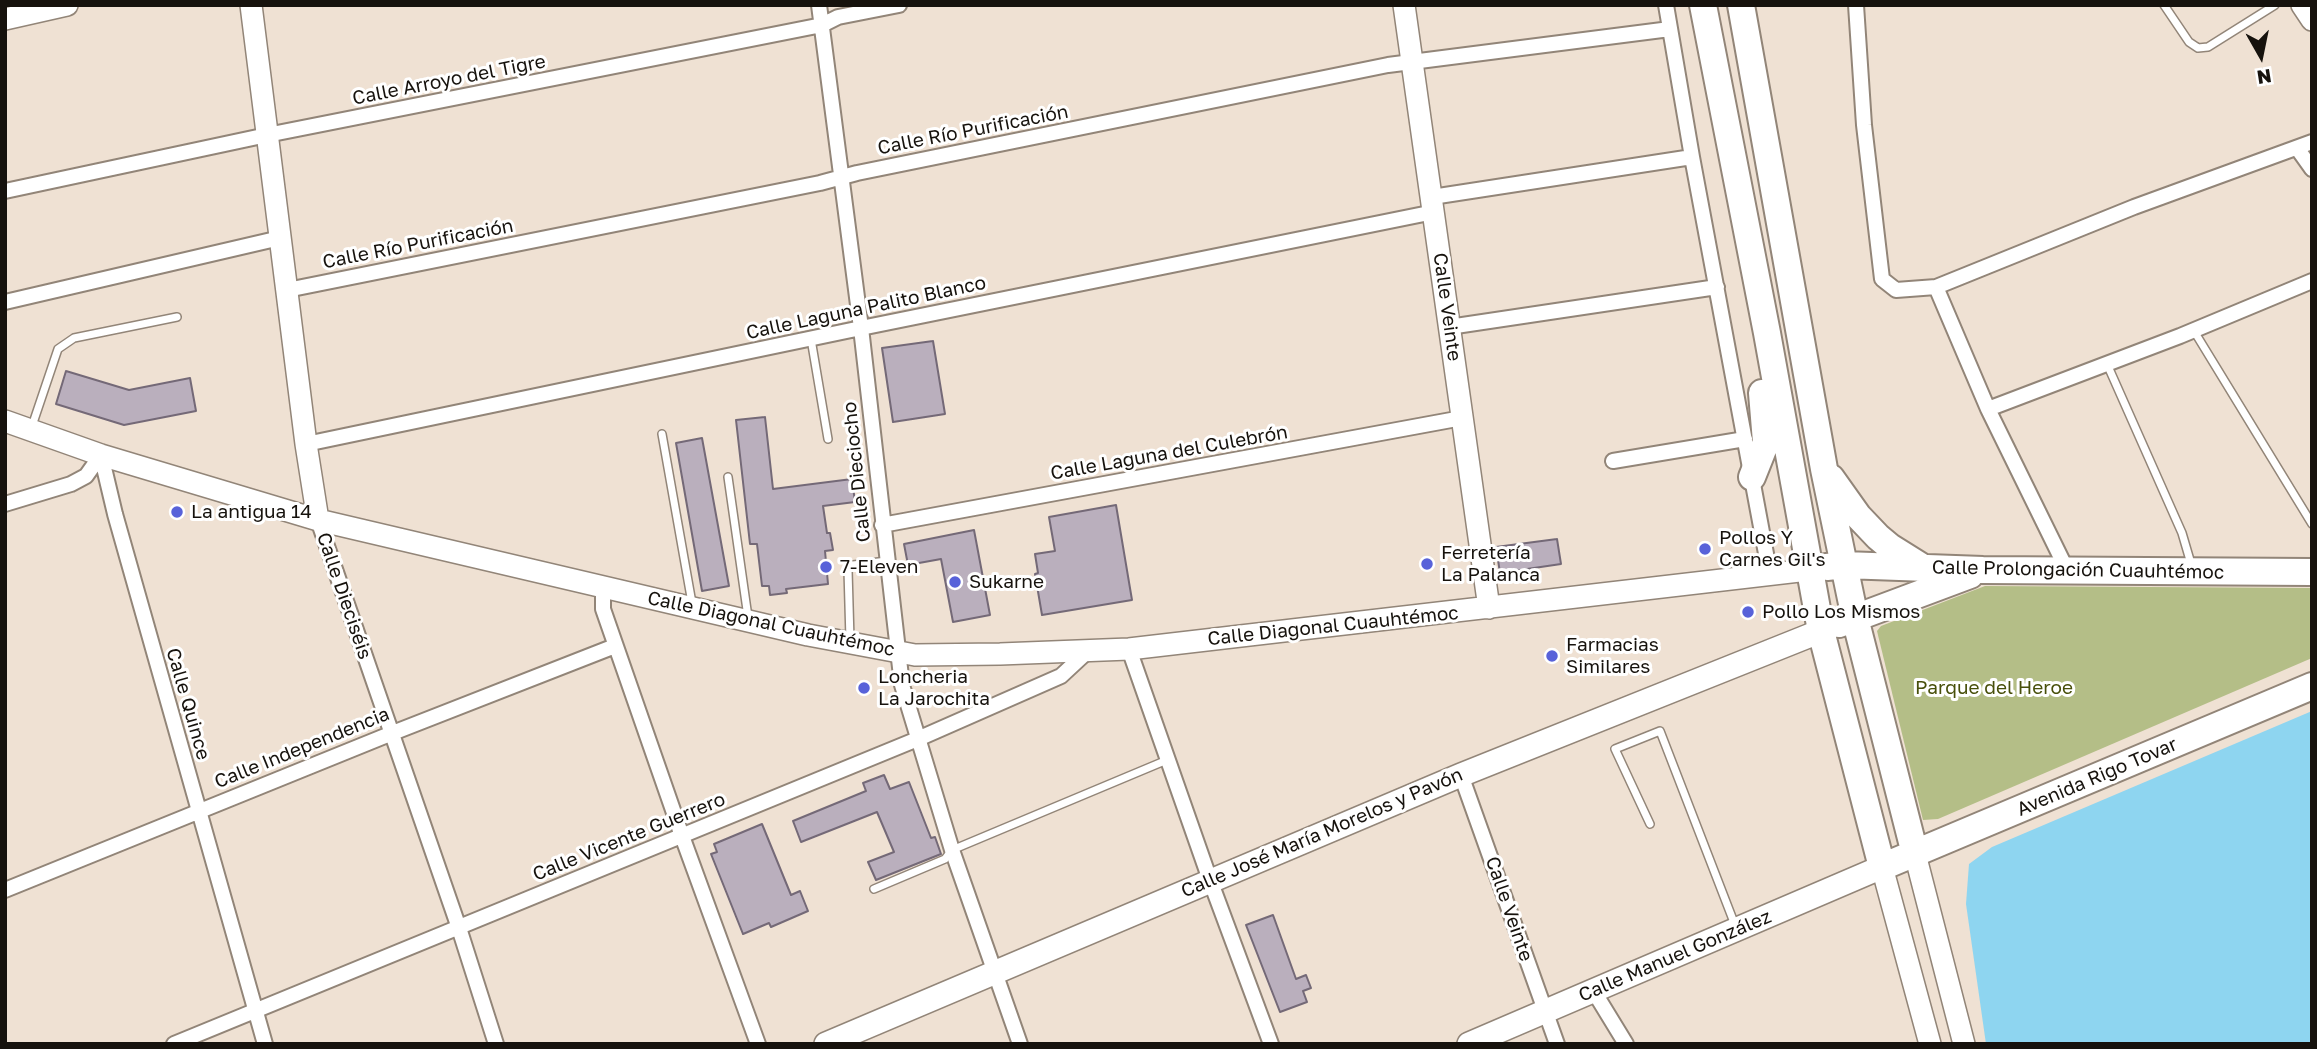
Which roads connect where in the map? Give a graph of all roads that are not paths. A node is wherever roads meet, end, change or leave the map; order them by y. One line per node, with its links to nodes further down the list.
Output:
1 (67, 5): 13 (main road)
2 (251, 5): 18 (main road, Calle Dieciséis)
3 (819, 5): 15 (street, Calle Dieciocho)
4 (899, 5): 15 (street, Calle Arroyo del Tigre)
5 (1404, 5): 17 (main road, Calle Veinte)
6 (1667, 5): 16 (street)
7 (1703, 5): 36 (highway)
8 (1741, 5): 49 (highway)
9 (1857, 5): 29 (street)
10 (2164, 5): 11 (lane)
11 (2275, 5)
12 (2302, 5): 14 (main road)
13 (5, 19)
14 (2312, 20)
15 (822, 25): 18 (street, Calle Arroyo del Tigre); 23 (street, Calle Dieciocho)
16 (1670, 29): 17 (street, Calle Río Purificación); 21 (street)
17 (1412, 63): 23 (street, Calle Río Purificación); 25 (main road, Calle Veinte)
18 (267, 135): 24 (street, Calle Arroyo del Tigre); 26 (main road, Calle Dieciséis)
19 (2312, 142): 20 (street)
20 (2297, 148): 22 (street); 29 (street)
21 (1692, 157): 25 (street, Calle Laguna Palito Blanco); 28 (street)
22 (2312, 169)
23 (841, 178): 30 (street, Calle Río Purificación); 34 (street, Calle Dieciocho)
24 (5, 191)
25 (1433, 205): 33 (main road, Calle Veinte); 34 (street, Calle Laguna Palito Blanco)
26 (280, 238): 30 (main road, Calle Dieciséis); 31 (street)
27 (2312, 281): 35 (street)
28 (1717, 287): 33 (street); 45 (street)
29 (1936, 287): 39 (street)
30 (287, 290): 46 (main road, Calle Dieciséis)
31 (5, 302)
32 (177, 317): 42 (lane)
33 (1449, 327): 40 (main road, Calle Veinte)
34 (861, 328): 37 (street, Calle Laguna Palito Blanco); 55 (street, Calle Dieciocho)
35 (2193, 330): 38 (street); 54 (lane)
36 (1767, 333): 51 (highway); 59 (highway)
37 (811, 339): 44 (lane); 46 (street, Calle Laguna Palito Blanco)
38 (2107, 364): 39 (street); 62 (lane)
39 (1988, 409): 61 (street)
40 (1462, 418): 55 (street, Calle Laguna del Culebrón); 67 (main road, Calle Veinte)
41 (5, 421): 42 (main road, Calle Diagonal Cuauhtémoc)
42 (31, 430): 47 (main road, Calle Diagonal Cuauhtémoc)
43 (662, 434): 66 (lane)
44 (828, 439)
45 (1745, 439): 48 (street); 51 (street)
46 (306, 444): 53 (main road, Calle Dieciséis)
47 (101, 455): 52 (street); 53 (main road, Calle Diagonal Cuauhtémoc); 81 (street, Calle Quince)
48 (1613, 461)
49 (1824, 469): 57 (highway); 58 (highway)
50 (728, 477): 69 (lane)
51 (1752, 477): 64 (street)
52 (5, 504)
53 (318, 520): 65 (main road, Calle Diagonal Cuauhtémoc); 77 (street, Calle Dieciséis)
54 (2312, 524)
55 (882, 525): 56 (street, Calle Dieciocho)
56 (887, 561): 71 (lane); 75 (street, Calle Dieciocho)
57 (1844, 565): 58 (highway, Calle Prolongación Cuauhtémoc); 59 (highway, Calle Prolongación Cuauhtémoc); 68 (highway)
58 (1924, 568): 60 (highway, Calle Prolongación Cuauhtémoc)
59 (1808, 570): 64 (main road, Calle Diagonal Cuauhtémoc); 70 (highway)
60 (1983, 570): 61 (highway, Calle Prolongación Cuauhtémoc); 68 (highway)
61 (2067, 570): 62 (highway, Calle Prolongación Cuauhtémoc)
62 (2193, 571): 63 (highway, Calle Prolongación Cuauhtémoc)
63 (2312, 572)
64 (1770, 575): 67 (main road, Calle Diagonal Cuauhtémoc)
65 (603, 587): 66 (main road, Calle Diagonal Cuauhtémoc); 72 (street)
66 (692, 607): 69 (main road, Calle Diagonal Cuauhtémoc)
67 (1489, 608): 73 (main road, Calle Diagonal Cuauhtémoc)
68 (1855, 618): 70 (highway); 85 (highway)
69 (749, 621): 71 (main road, Calle Diagonal Cuauhtémoc)
70 (1821, 631): 80 (main road, Calle José María Morelos y Pavón); 86 (highway)
71 (850, 644): 75 (main road, Calle Diagonal Cuauhtémoc)
72 (615, 646): 77 (street, Calle Independencia); 83 (street)
73 (1129, 649): 74 (main road, Calle Diagonal Cuauhtémoc); 79 (street)
74 (1089, 650): 75 (main road, Calle Diagonal Cuauhtémoc); 78 (street, Calle Vicente Guerrero)
75 (897, 652): 78 (street, Calle Dieciocho)
76 (2312, 687): 85 (highway, Avenida Rigo Tovar)
77 (390, 734): 81 (street, Calle Independencia); 90 (street, Calle Dieciséis)
78 (920, 738): 83 (street, Calle Vicente Guerrero); 84 (street, Calle Dieciocho)
79 (1168, 760): 84 (lane); 87 (street)
80 (1461, 775): 87 (main road, Calle José María Morelos y Pavón); 95 (street, Calle Veinte)
81 (198, 811): 89 (street, Calle Independencia); 94 (street, Calle Quince)
82 (1650, 824): 91 (lane)
83 (682, 836): 90 (street, Calle Vicente Guerrero); 99 (street)
84 (953, 850): 88 (lane); 92 (street, Calle Dieciocho)
85 (1915, 854): 86 (highway, Avenida Rigo Tovar); 107 (main road)
86 (1882, 867): 91 (main road, Calle Manuel González); 106 (main road)
87 (1210, 880): 92 (main road, Calle José María Morelos y Pavón); 102 (street)
88 (874, 889)
89 (5, 890)
90 (459, 928): 94 (street, Calle Vicente Guerrero); 98 (street, Calle Dieciséis)
91 (1736, 929): 93 (main road, Calle Manuel González)
92 (996, 971): 100 (main road, Calle José María Morelos y Pavón); 101 (street, Calle Dieciocho)
93 (1593, 990): 95 (main road, Calle Manuel González); 105 (street)
94 (255, 1011): 96 (street, Calle Vicente Guerrero); 97 (street, Calle Quince)
95 (1545, 1011): 103 (main road, Calle Manuel González); 104 (street, Calle Veinte)
96 (174, 1044)
97 (265, 1044)
98 (496, 1044)
99 (758, 1044)
100 (826, 1044)
101 (1020, 1044)
102 (1271, 1044)
103 (1469, 1044)
104 (1557, 1044)
105 (1626, 1044)
106 (1930, 1044)
107 (1964, 1044)

